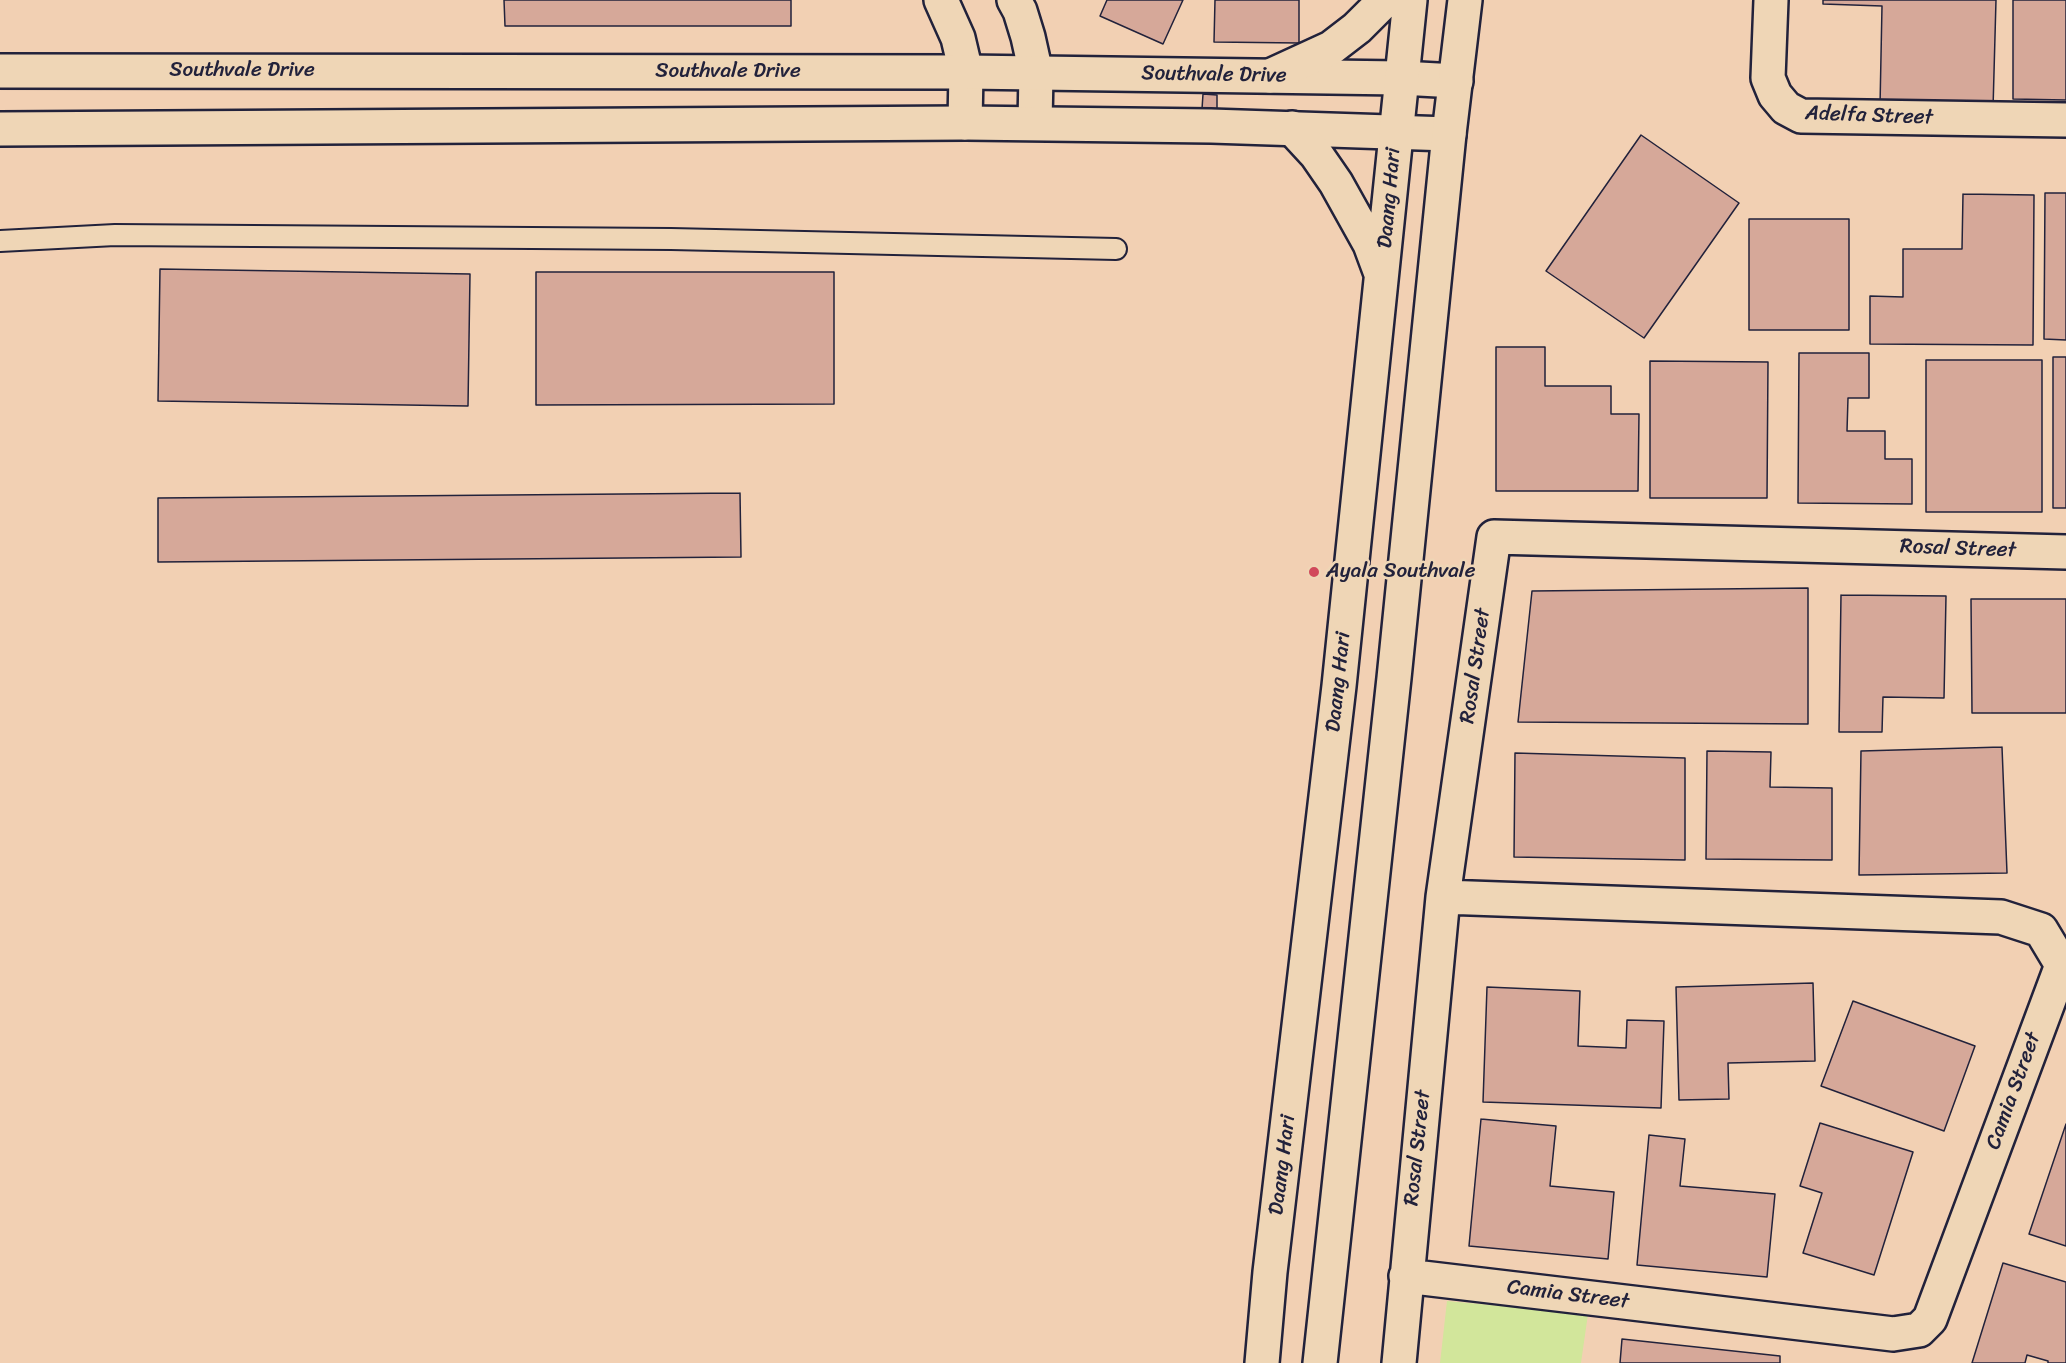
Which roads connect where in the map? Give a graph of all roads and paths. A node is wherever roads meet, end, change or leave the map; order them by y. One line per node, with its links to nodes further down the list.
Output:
1 (941, 0): 8 (street)
2 (1014, 0): 9 (street)
3 (1385, 0): 10 (street)
4 (1410, 0): 11 (street, Daang Hari)
5 (1465, 0): 12 (street)
6 (1771, 0): 13 (street, Adelfa Street)
7 (0, 71): 8 (street, Southvale Drive)
8 (966, 72): 9 (street, Southvale Drive); 14 (street)
9 (1036, 73): 10 (street, Southvale Drive); 15 (street)
10 (1270, 76): 11 (street, Southvale Drive)
11 (1401, 78): 12 (street, Southvale Drive); 18 (street, Daang Hari)
12 (1456, 81): 19 (street)
13 (2066, 120)
14 (965, 123): 15 (street); 17 (street)
15 (1035, 123): 16 (street)
16 (1292, 128): 18 (street); 22 (street)
17 (0, 129)
18 (1396, 131): 19 (street); 22 (street, Daang Hari)
19 (1449, 134): 27 (street)
20 (0, 241): 21 (lane)
21 (1116, 249)
22 (1382, 277): 26 (street, Daang Hari)
23 (2066, 552): 24 (street, Rosal Street)
24 (1443, 897): 25 (street, Rosal Street); 25 (street, Camia Street)
25 (1406, 1276): 28 (street, Rosal Street)
26 (1262, 1363)
27 (1320, 1363)
28 (1399, 1363)

